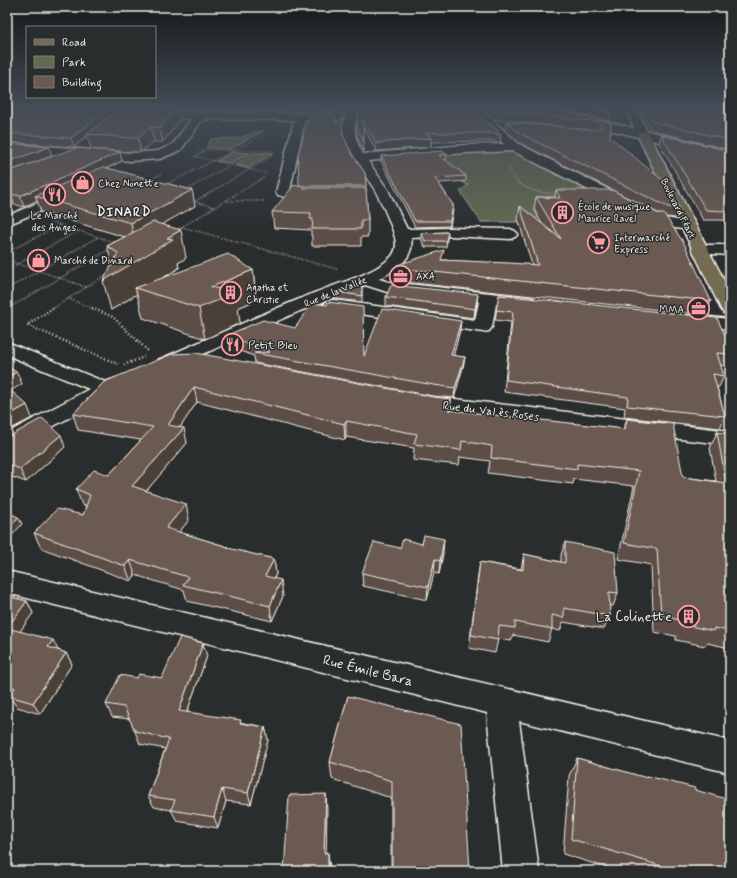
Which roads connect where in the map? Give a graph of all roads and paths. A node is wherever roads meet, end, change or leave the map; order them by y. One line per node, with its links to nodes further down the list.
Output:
1 (18, 148): 15 (street)
2 (82, 148): 15 (street)
3 (175, 148): 17 (street); 19 (path)
4 (200, 148): 12 (path)
5 (239, 148): 12 (path)
6 (288, 148): 14 (street)
7 (353, 148): 18 (street, Rue de la Vallée)
8 (488, 148): 18 (street)
9 (517, 148): 38 (street)
10 (650, 148): 38 (main road, Boulevard Féart)
11 (700, 148): 16 (street)
12 (233, 151): 13 (path); 19 (path)
13 (255, 151): 14 (path); 21 (path)
14 (287, 151): 22 (path); 27 (street)
15 (76, 153): 17 (street); 20 (street)
16 (730, 155)
17 (136, 158): 23 (street)
18 (359, 158): 29 (street, Rue de la Vallée)
19 (213, 161): 21 (path); 24 (path)
20 (48, 163)
21 (230, 165): 22 (path); 25 (path)
22 (249, 169): 31 (path); 33 (path)
23 (118, 171)
24 (165, 185)
25 (186, 190)
26 (75, 191): 35 (street)
27 (327, 198)
28 (370, 198): 29 (street)
29 (385, 198): 42 (street, Rue de la Vallée)
30 (186, 200): 33 (path)
31 (225, 201): 32 (path); 34 (path)
32 (267, 201)
33 (193, 202): 34 (path)
34 (214, 207): 39 (path)
35 (24, 214): 36 (street); 37 (path)
36 (7, 221)
37 (60, 225): 40 (path); 47 (path)
38 (688, 226): 45 (main road, Boulevard Féart)
39 (181, 227): 41 (path); 54 (path)
40 (78, 231): 44 (path); 49 (path)
41 (175, 231)
42 (402, 234): 43 (street); 54 (street, Rue de la Vallée)
43 (510, 234)
44 (98, 237): 51 (path); 53 (path)
45 (700, 250): 46 (street); 62 (main road, Boulevard Féart)
46 (730, 250)
47 (7, 252)
48 (7, 260): 49 (path)
49 (18, 264): 50 (path); 51 (path)
50 (7, 270)
51 (38, 271): 53 (path); 56 (path)
52 (112, 272): 55 (path)
53 (59, 278): 55 (path); 61 (path)
54 (364, 279): 57 (street); 59 (street, Rue de la Vallée)
55 (86, 288): 58 (path)
56 (7, 289)
57 (488, 298): 59 (street); 60 (street)
58 (68, 299): 68 (path); 69 (path)
59 (313, 299): 66 (street, Rue de la Vallée)
60 (542, 304)
61 (7, 309)
62 (730, 309)
63 (674, 318): 64 (street)
64 (730, 324)
65 (7, 348): 70 (street)
66 (182, 357): 67 (street); 68 (street, Rue de la Vallée)
67 (214, 363)
68 (163, 366): 69 (street, Rue de la Vallée)
69 (138, 376): 70 (street, Rue de la Vallée)
70 (105, 389): 73 (street, Rue de la Vallée)
71 (402, 398): 72 (street, Rue du Val ès Roses)
72 (730, 438)
73 (7, 442)
74 (7, 582): 75 (street, Rue Émile Bara)
75 (501, 701): 76 (street, Rue Émile Bara); 77 (street)
76 (730, 757)
77 (521, 871)

